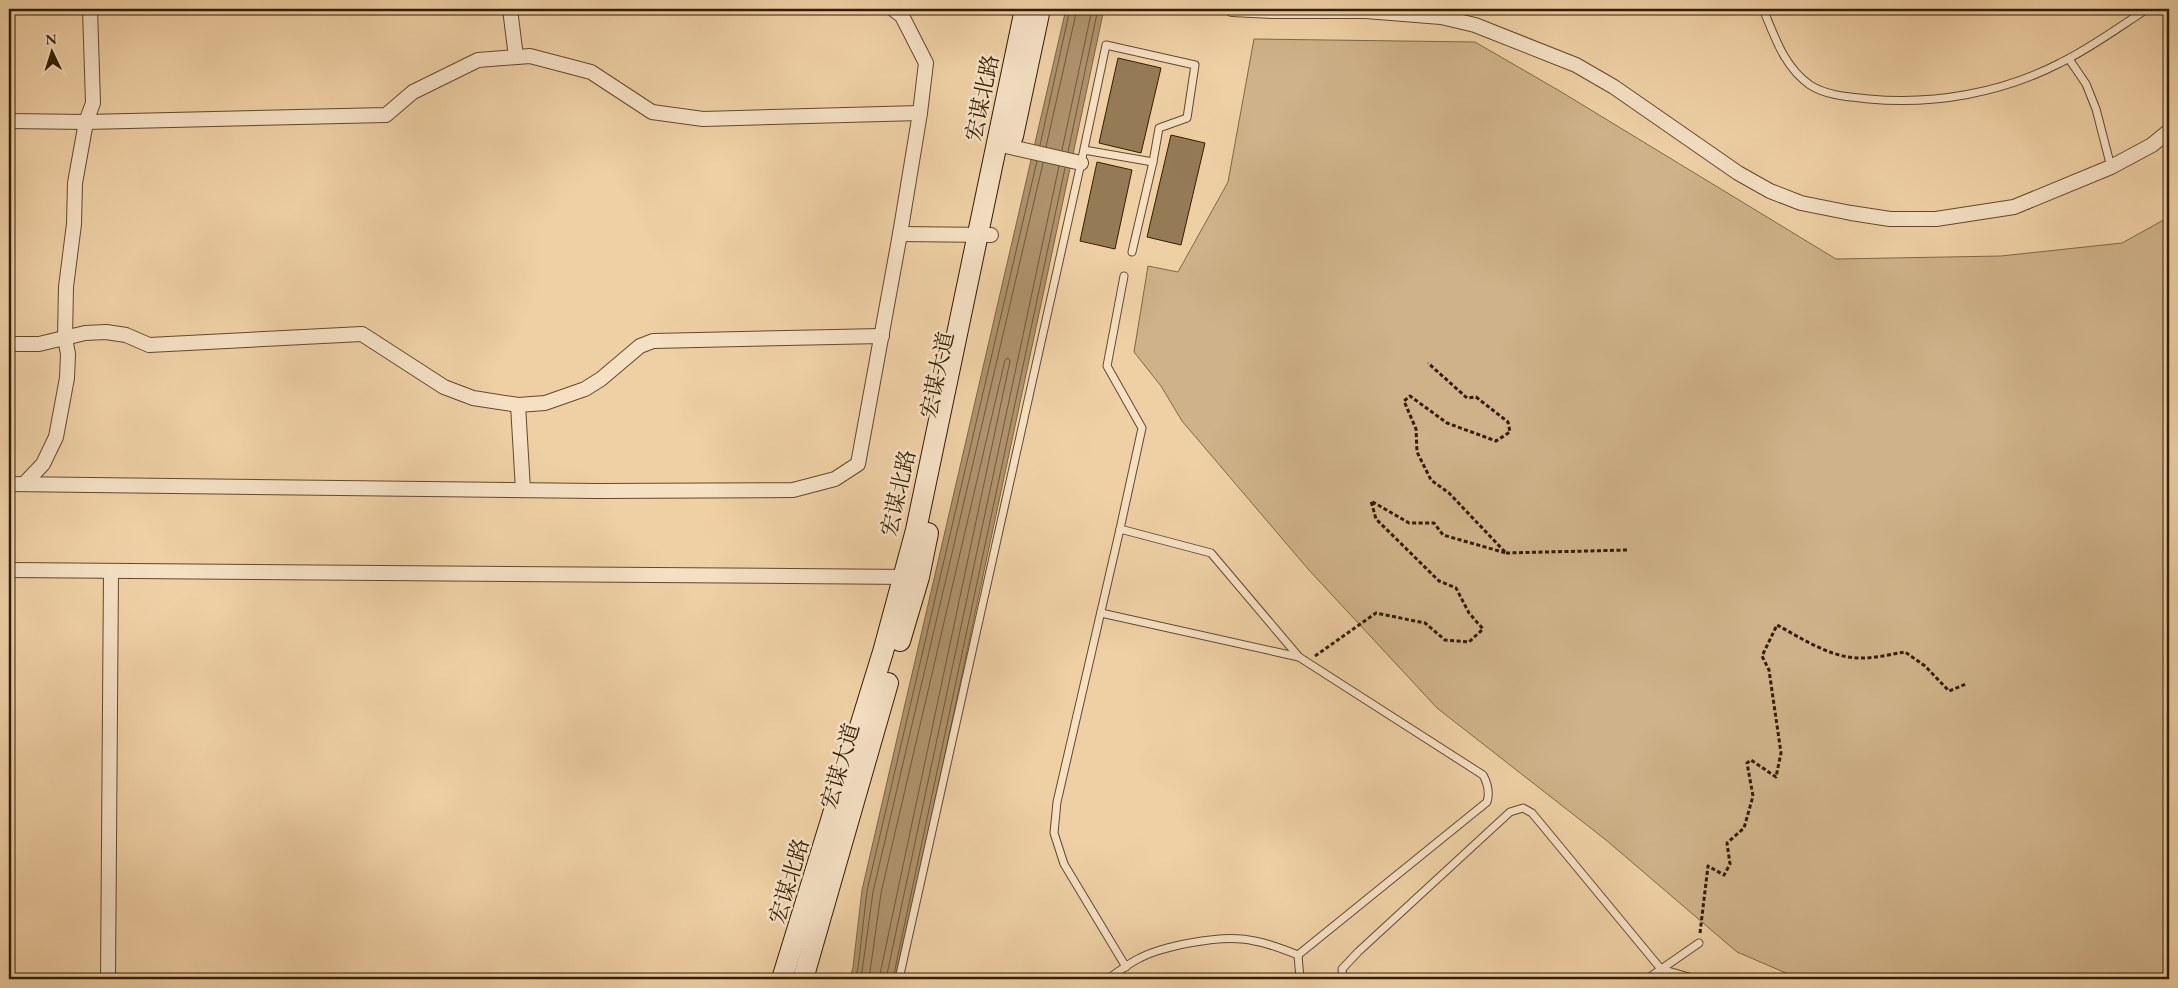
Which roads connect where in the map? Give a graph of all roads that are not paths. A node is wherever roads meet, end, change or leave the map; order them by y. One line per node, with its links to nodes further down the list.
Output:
1 (90, 9): 14 (street)
2 (510, 9): 10 (street)
3 (893, 9): 12 (street)
4 (1025, 9): 16 (main road, 宏谋北路)
5 (1040, 9): 16 (main road, 宏谋大道)
6 (1232, 9): 9 (street)
7 (1763, 9): 11 (lane)
8 (2147, 9): 11 (lane)
9 (1442, 13): 19 (street)
10 (516, 57): 12 (street); 14 (street)
11 (2069, 58): 19 (lane)
12 (920, 113): 20 (street)
13 (9, 121): 14 (street)
14 (86, 122): 25 (street)
15 (2169, 131): 19 (street)
16 (1003, 146): 17 (street); 21 (main road, 宏谋大道)
17 (1083, 156): 18 (lane); 18 (lane); 44 (lane)
18 (1153, 162): 22 (lane)
19 (2111, 167)
20 (900, 234): 21 (street); 24 (street)
21 (984, 235): 34 (main road, 宏谋大道)
22 (1132, 252)
23 (1124, 276): 31 (lane)
24 (882, 336): 27 (street); 30 (street)
25 (65, 338): 26 (street); 27 (street); 29 (street)
26 (9, 344)
27 (518, 405): 30 (street)
28 (9, 484): 29 (street)
29 (24, 484): 30 (street)
30 (523, 490)
31 (1120, 529): 35 (lane); 36 (lane)
32 (9, 570): 33 (street)
33 (111, 571): 34 (street); 41 (street)
34 (911, 577): 42 (main road, 宏谋北路); 43 (main road, 宏谋大道)
35 (1101, 613): 36 (lane); 39 (lane)
36 (1299, 657): 38 (lane)
37 (1699, 944): 40 (lane)
38 (1298, 955): 39 (lane); 46 (lane)
39 (1126, 967): 45 (lane)
40 (1661, 969): 47 (lane); 48 (lane); 49 (lane)
41 (108, 979)
42 (782, 979)
43 (803, 979)
44 (899, 979)
45 (1108, 979)
46 (1300, 979)
47 (1342, 979)
48 (1647, 979)
49 (1696, 979)

